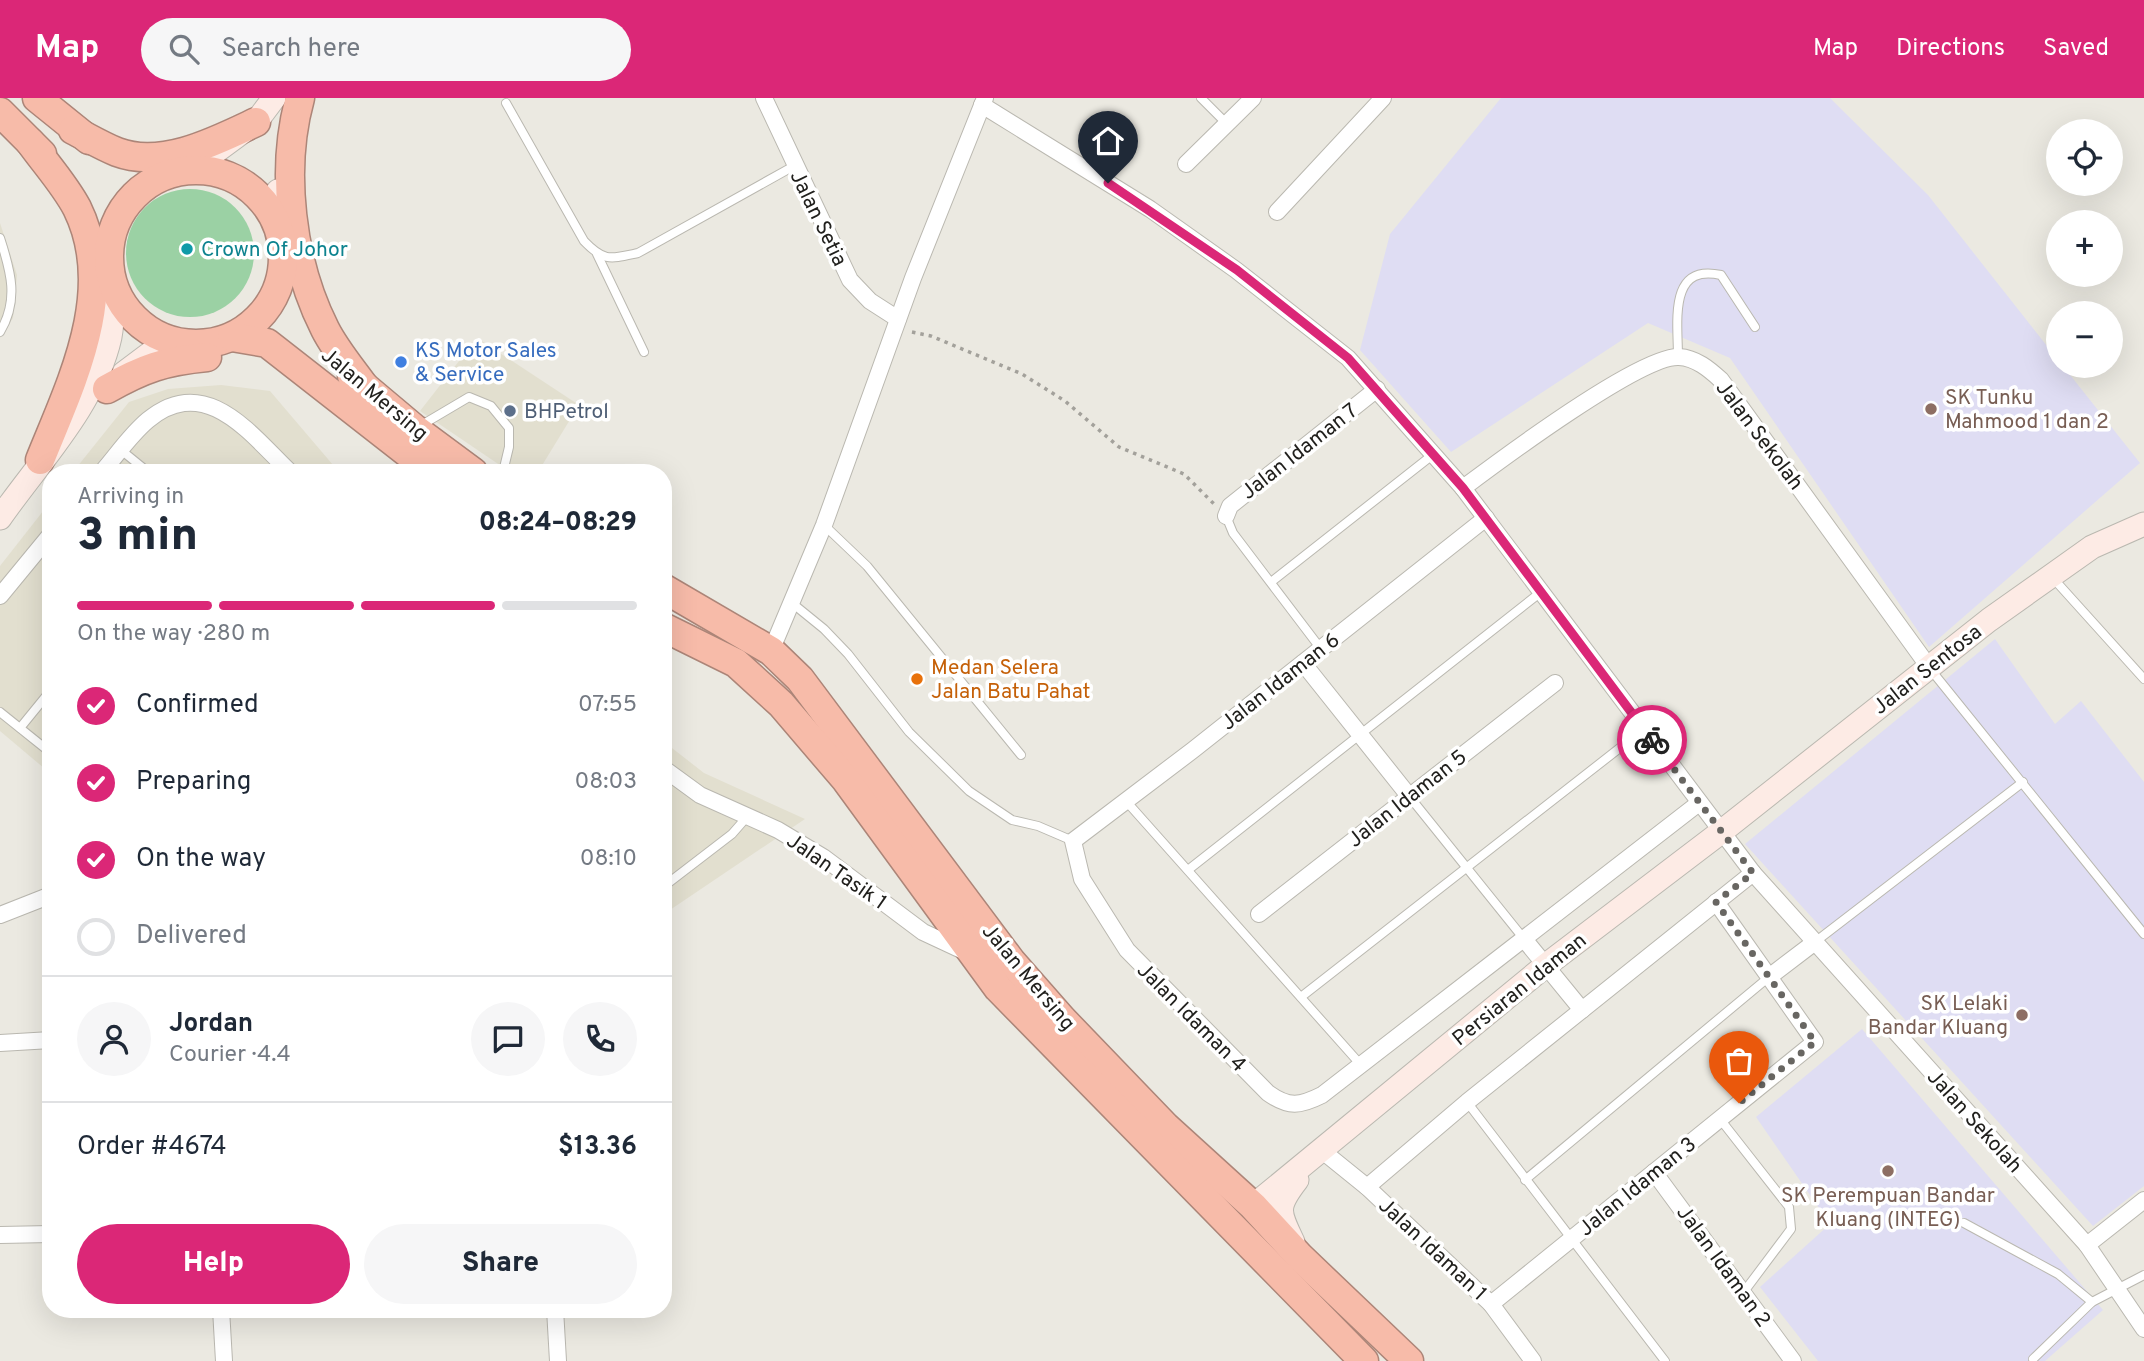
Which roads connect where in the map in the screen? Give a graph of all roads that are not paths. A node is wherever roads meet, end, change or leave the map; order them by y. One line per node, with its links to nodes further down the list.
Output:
1 (37, 98): 14 (highway)
2 (274, 98): 12 (street)
3 (288, 98): 22 (street)
4 (300, 98): 35 (highway)
5 (764, 98): 17 (street, Jalan Setia)
6 (1201, 98): 13 (lane)
7 (1253, 98): 13 (street)
8 (1383, 98): 20 (street)
9 (983, 102): 27 (street); 37 (street, Jalan Sekolah)
10 (506, 103): 24 (lane)
11 (0, 112): 15 (highway)
12 (256, 122): 14 (highway); 18 (street)
13 (1228, 125): 16 (street)
14 (73, 130): 19 (highway)
15 (30, 142): 21 (highway); 42 (highway)
16 (1186, 164)
17 (794, 166): 24 (lane); 27 (street, Jalan Setia)
18 (192, 169): 19 (highway); 22 (highway)
19 (149, 182): 21 (highway)
20 (1277, 212)
21 (114, 225): 26 (highway)
22 (280, 232): 25 (highway)
23 (0, 238): 29 (lane)
24 (597, 254): 32 (lane)
25 (283, 261): 30 (highway); 35 (highway, Jalan Mersing)
26 (114, 288): 31 (highway); 38 (street)
27 (895, 326): 54 (street)
28 (1755, 327): 33 (lane)
29 (0, 332)
30 (232, 337): 31 (highway); 34 (highway, Jalan Mersing)
31 (168, 340): 36 (street)
32 (644, 352)
33 (1678, 357): 49 (street); 66 (street, Jalan Sekolah)
34 (293, 364): 36 (highway); 46 (highway, Jalan Mersing)
35 (364, 386): 39 (highway, Jalan Mersing)
36 (107, 389): 38 (street)
37 (1377, 389): 41 (street, Jalan Sekolah); 50 (street, Jalan Idaman 7)
38 (72, 419): 42 (street)
39 (415, 429): 47 (highway, Jalan Mersing); 48 (lane)
40 (121, 450): 43 (street); 44 (lane); 45 (street)
41 (1435, 453): 49 (street, Jalan Sekolah); 57 (lane)
42 (40, 460): 51 (street)
43 (109, 464)
44 (138, 464)
45 (282, 464)
46 (422, 464)
47 (461, 464)
48 (505, 464)
49 (1463, 488): 52 (street, Jalan Sekolah)
50 (1226, 516): 57 (lane)
51 (0, 517)
52 (1486, 518): 58 (street, Jalan Sekolah); 63 (street, Jalan Idaman 6)
53 (2144, 524): 56 (street, Jalan Sentosa)
54 (824, 525): 61 (street); 75 (lane)
55 (42, 545): 60 (street)
56 (2050, 575): 66 (street, Jalan Sentosa); 67 (lane)
57 (1271, 582): 63 (lane)
58 (1541, 592): 72 (street, Jalan Sekolah); 73 (lane)
59 (672, 593): 64 (highway, Jalan Mersing)
60 (0, 596)
61 (792, 603): 64 (street); 83 (lane)
62 (672, 631): 95 (highway)
63 (1321, 649): 65 (street, Jalan Idaman 6)
64 (771, 651): 110 (highway, Jalan Mersing)
65 (1303, 663): 73 (street); 79 (street, Jalan Idaman 6)
66 (1929, 667): 77 (lane); 82 (street, Jalan Sentosa)
67 (2144, 679)
68 (1555, 682): 78 (street, Jalan Idaman 5)
69 (42, 701): 71 (lane)
70 (0, 712): 71 (lane)
71 (20, 728): 74 (lane)
72 (1644, 729): 80 (street, Jalan Sekolah); 84 (lane)
73 (1360, 735): 78 (street); 85 (lane)
74 (42, 746)
75 (1021, 755)
76 (672, 775): 81 (street, Jalan Tasik 1)
77 (2023, 782): 92 (lane); 94 (lane)
78 (1409, 796): 84 (lane); 90 (street, Jalan Idaman 5)
79 (1126, 801): 83 (street, Jalan Idaman 6); 85 (lane)
80 (1699, 803): 82 (street, Jalan Sekolah); 93 (street, Jalan Idaman 4)
81 (746, 818): 87 (lane); 95 (street, Jalan Tasik 1)
82 (1721, 832): 86 (street, Jalan Sekolah); 96 (street, Persiaran Idaman)
83 (1073, 841): 102 (street, Jalan Idaman 4)
84 (1467, 867): 93 (lane); 98 (lane)
85 (1188, 870): 98 (lane)
86 (1753, 873): 89 (street); 94 (street, Jalan Sekolah)
87 (672, 880)
88 (42, 899): 91 (street)
89 (1716, 902): 97 (street); 99 (street)
90 (1259, 914)
91 (0, 915)
92 (2144, 934)
93 (1524, 939): 96 (street); 102 (street, Jalan Idaman 4)
94 (1815, 942): 97 (street); 115 (street, Jalan Sekolah)
95 (973, 955): 128 (highway)
96 (1545, 966): 99 (street); 105 (street, Persiaran Idaman)
97 (1769, 977): 104 (street, Jalan Idaman 3); 107 (lane)
98 (1301, 997): 102 (lane)
99 (1582, 1010): 103 (street)
100 (42, 1041): 101 (street)
101 (0, 1043)
102 (1361, 1065)
103 (1467, 1102): 107 (lane); 108 (street)
104 (1720, 1119): 106 (street, Jalan Idaman 3); 119 (lane)
105 (1320, 1149): 108 (street, Jalan Idaman 1); 110 (street, Persiaran Idaman); 116 (street, Persiaran Idaman)
106 (1654, 1172): 114 (street, Jalan Idaman 3); 119 (street, Jalan Idaman 2)
107 (1525, 1180): 114 (lane)
108 (1367, 1187): 121 (street, Jalan Idaman 1)
109 (2144, 1200): 115 (street)
110 (1253, 1206): 116 (highway, Jalan Mersing)
111 (1964, 1223): 120 (lane)
112 (42, 1234): 113 (street)
113 (0, 1236)
114 (1571, 1239): 121 (street, Jalan Idaman 3); 131 (lane)
115 (2087, 1245): 118 (street, Jalan Sekolah)
116 (1300, 1257): 129 (highway, Jalan Mersing)
117 (2144, 1275): 118 (lane)
118 (2116, 1288): 120 (lane); 124 (street, Jalan Sekolah)
119 (1743, 1293): 132 (street, Jalan Idaman 2)
120 (2092, 1302): 125 (lane)
121 (1491, 1304): 130 (street, Jalan Idaman 1)
122 (222, 1318): 126 (street)
123 (556, 1318): 127 (street)
124 (2144, 1329)
125 (2033, 1359)
126 (224, 1361)
127 (558, 1361)
128 (1364, 1361)
129 (1409, 1361)
130 (1533, 1361)
131 (1665, 1361)
132 (1793, 1361)

